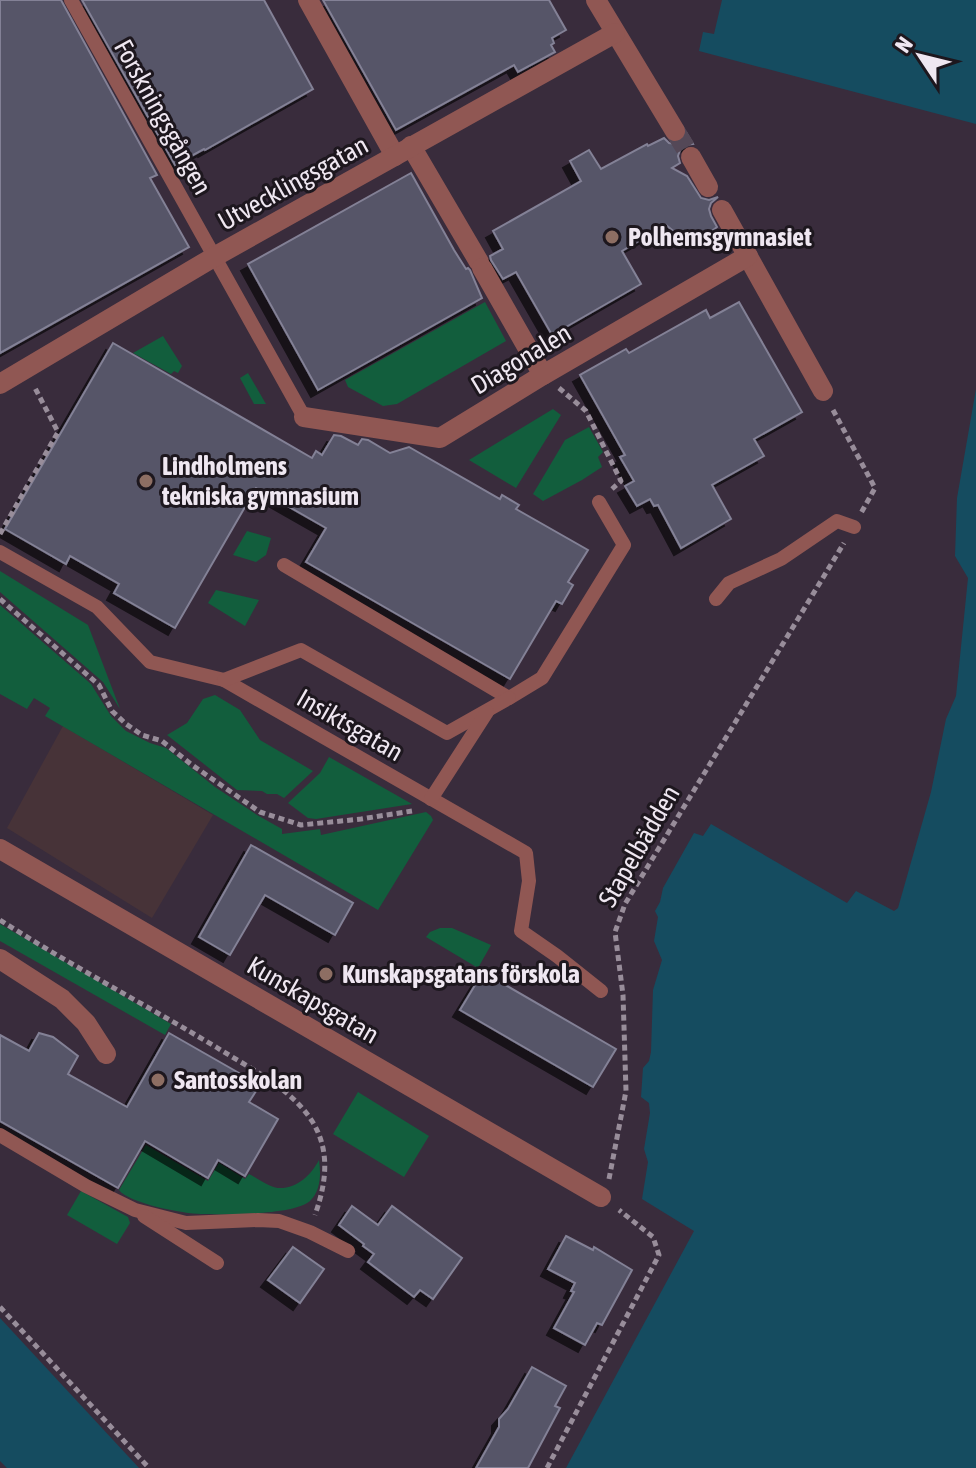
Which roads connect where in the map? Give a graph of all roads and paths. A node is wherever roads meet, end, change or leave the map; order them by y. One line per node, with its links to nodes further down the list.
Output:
1 (71, 0): 11 (lane, Forskningsgången)
2 (308, 0): 6 (street)
3 (596, 0): 4 (street)
4 (615, 33): 5 (street); 6 (street, Utvecklingsgatan)
5 (675, 131)
6 (403, 151): 11 (street, Utvecklingsgatan); 13 (street)
7 (691, 157): 8 (street)
8 (708, 187)
9 (722, 210): 10 (street)
10 (748, 256): 13 (street, Diagonalen); 15 (street)
11 (214, 257): 12 (street, Utvecklingsgatan); 16 (lane, Forskningsgången)
12 (25, 369): 14 (street, Utvecklingsgatan); 19 (path)
13 (543, 375): 16 (street, Diagonalen); 17 (path)
14 (0, 384)
15 (823, 391): 18 (path, Stapelbädden)
16 (304, 417)
17 (599, 502): 25 (lane)
18 (854, 527): 23 (lane); 34 (path, Stapelbädden)
19 (0, 534)
20 (0, 552): 24 (lane, Insiktsgatan)
21 (284, 565): 25 (lane)
22 (0, 599): 27 (path)
23 (716, 599)
24 (224, 680): 26 (lane); 27 (lane, Insiktsgatan)
25 (509, 698): 26 (lane)
26 (489, 709): 27 (lane)
27 (431, 799): 31 (lane, Insiktsgatan)
28 (0, 849): 34 (street, Kunskapsgatan)
29 (0, 920): 36 (path)
30 (0, 959): 32 (street)
31 (601, 991)
32 (106, 1054)
33 (0, 1135): 35 (lane)
34 (601, 1197): 41 (path)
35 (135, 1210): 36 (lane); 38 (lane)
36 (310, 1232): 37 (lane)
37 (348, 1251)
38 (217, 1263)
39 (0, 1307): 40 (path)
40 (149, 1468)
41 (547, 1468)

